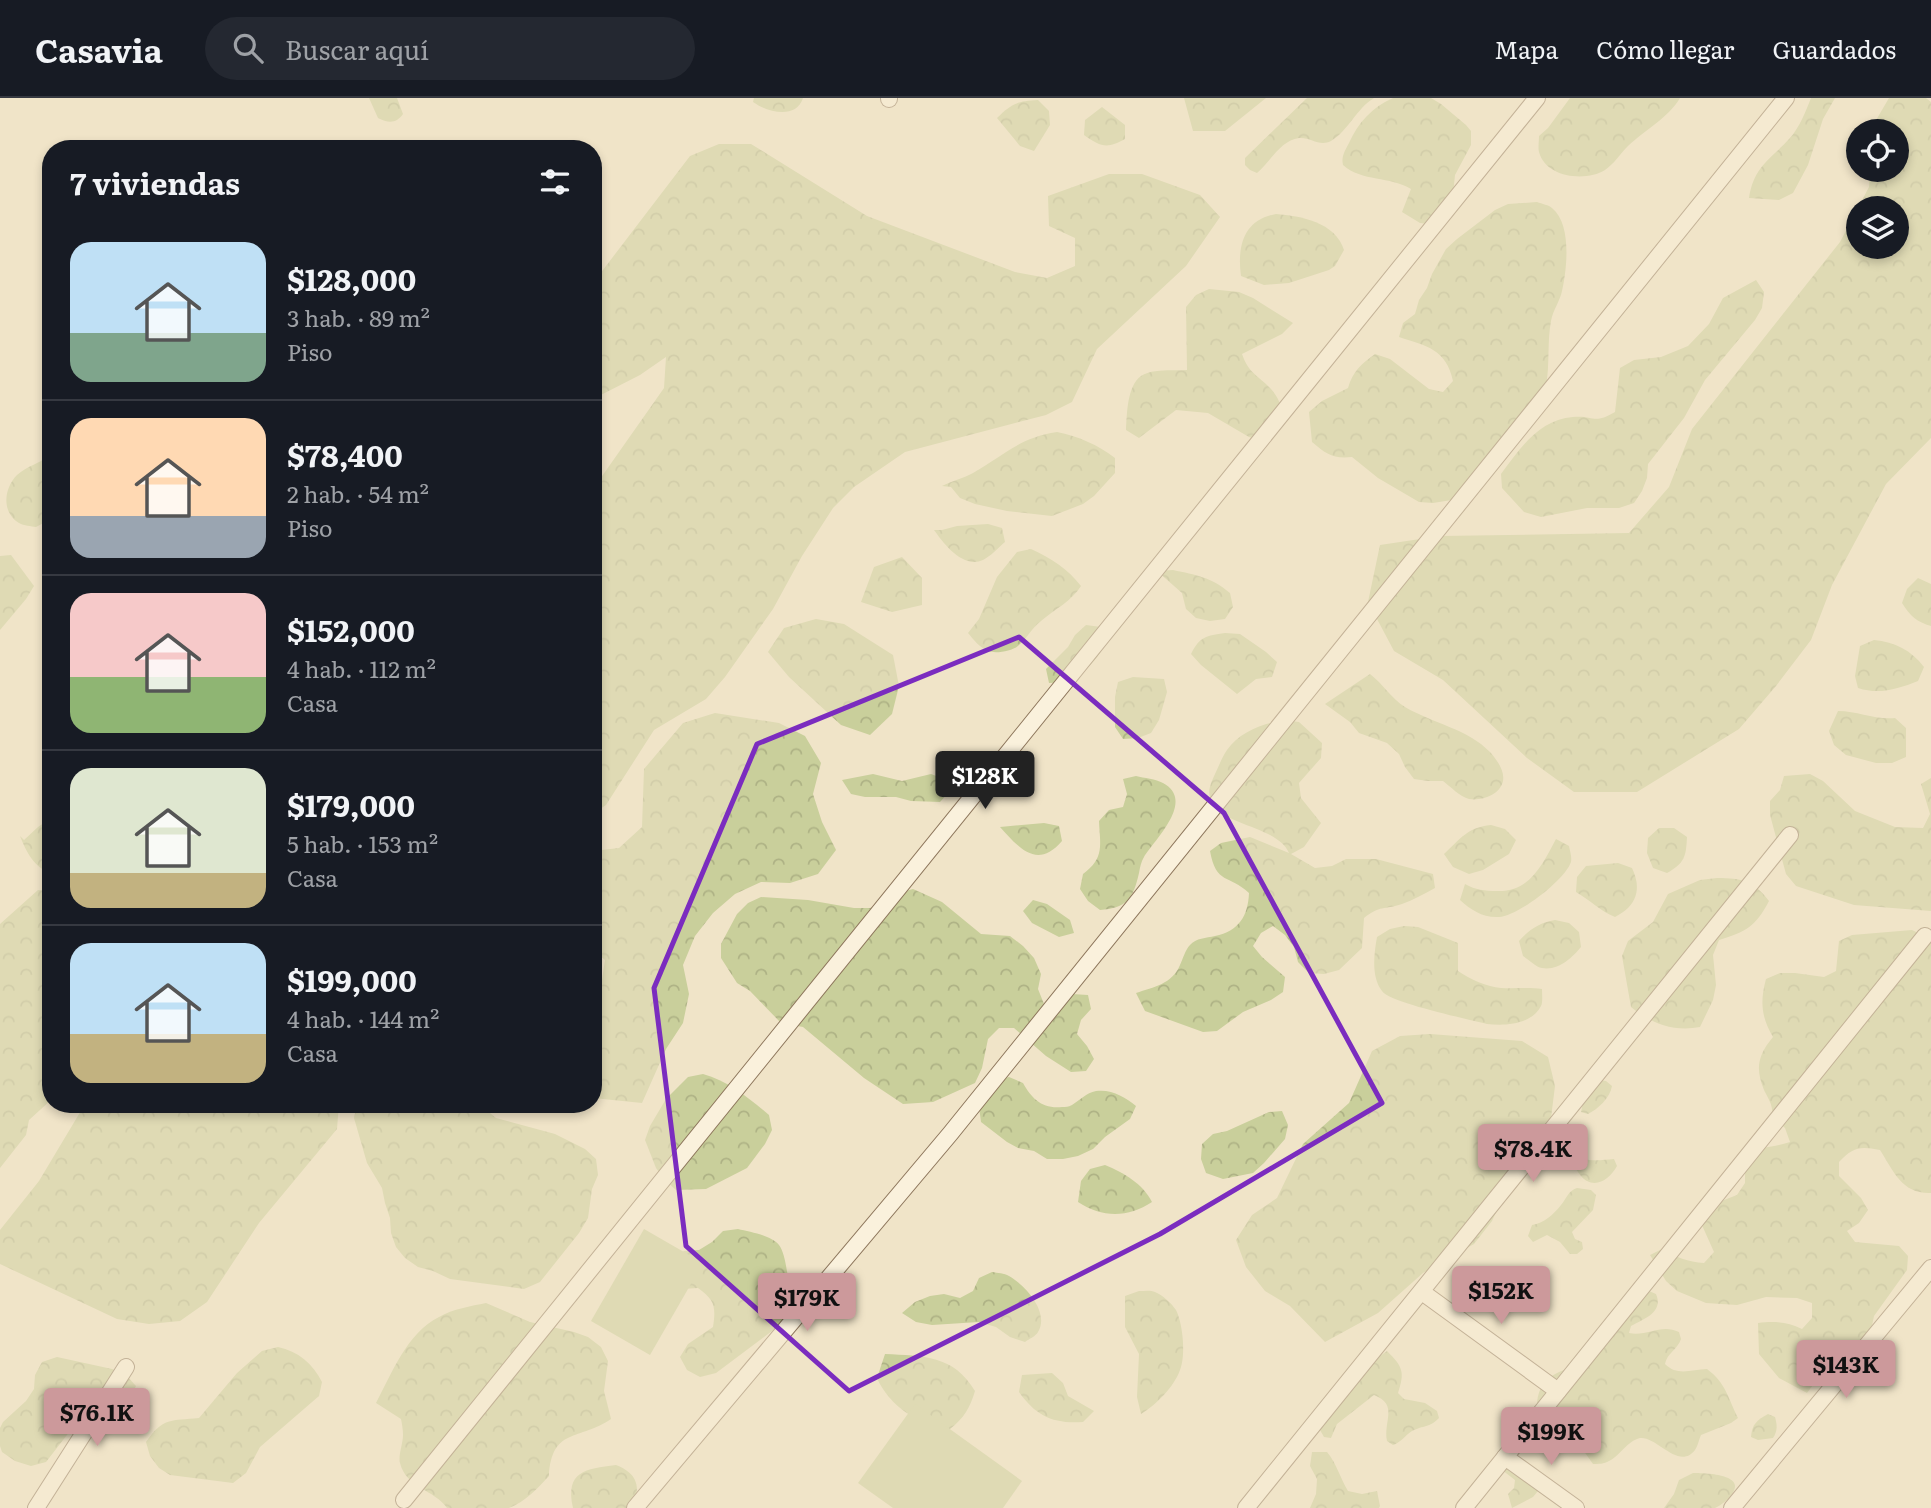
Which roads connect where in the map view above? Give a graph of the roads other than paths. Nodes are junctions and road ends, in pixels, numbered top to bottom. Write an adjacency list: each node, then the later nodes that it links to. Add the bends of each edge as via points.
1 (1537, 98): 10 (street)
2 (1786, 98): 12 (street, via 959,1123)
3 (1790, 835): 6 (street)
4 (1925, 936): 8 (street)
5 (1931, 1268): 16 (street)
6 (1422, 1292): 8 (street); 13 (street)
7 (127, 1367): 11 (street)
8 (1558, 1391): 9 (street)
9 (1505, 1457): 14 (street); 15 (street)
10 (404, 1500)
11 (37, 1508)
12 (635, 1508)
13 (1246, 1508)
14 (1464, 1508)
15 (1576, 1508)
16 (1732, 1508)

